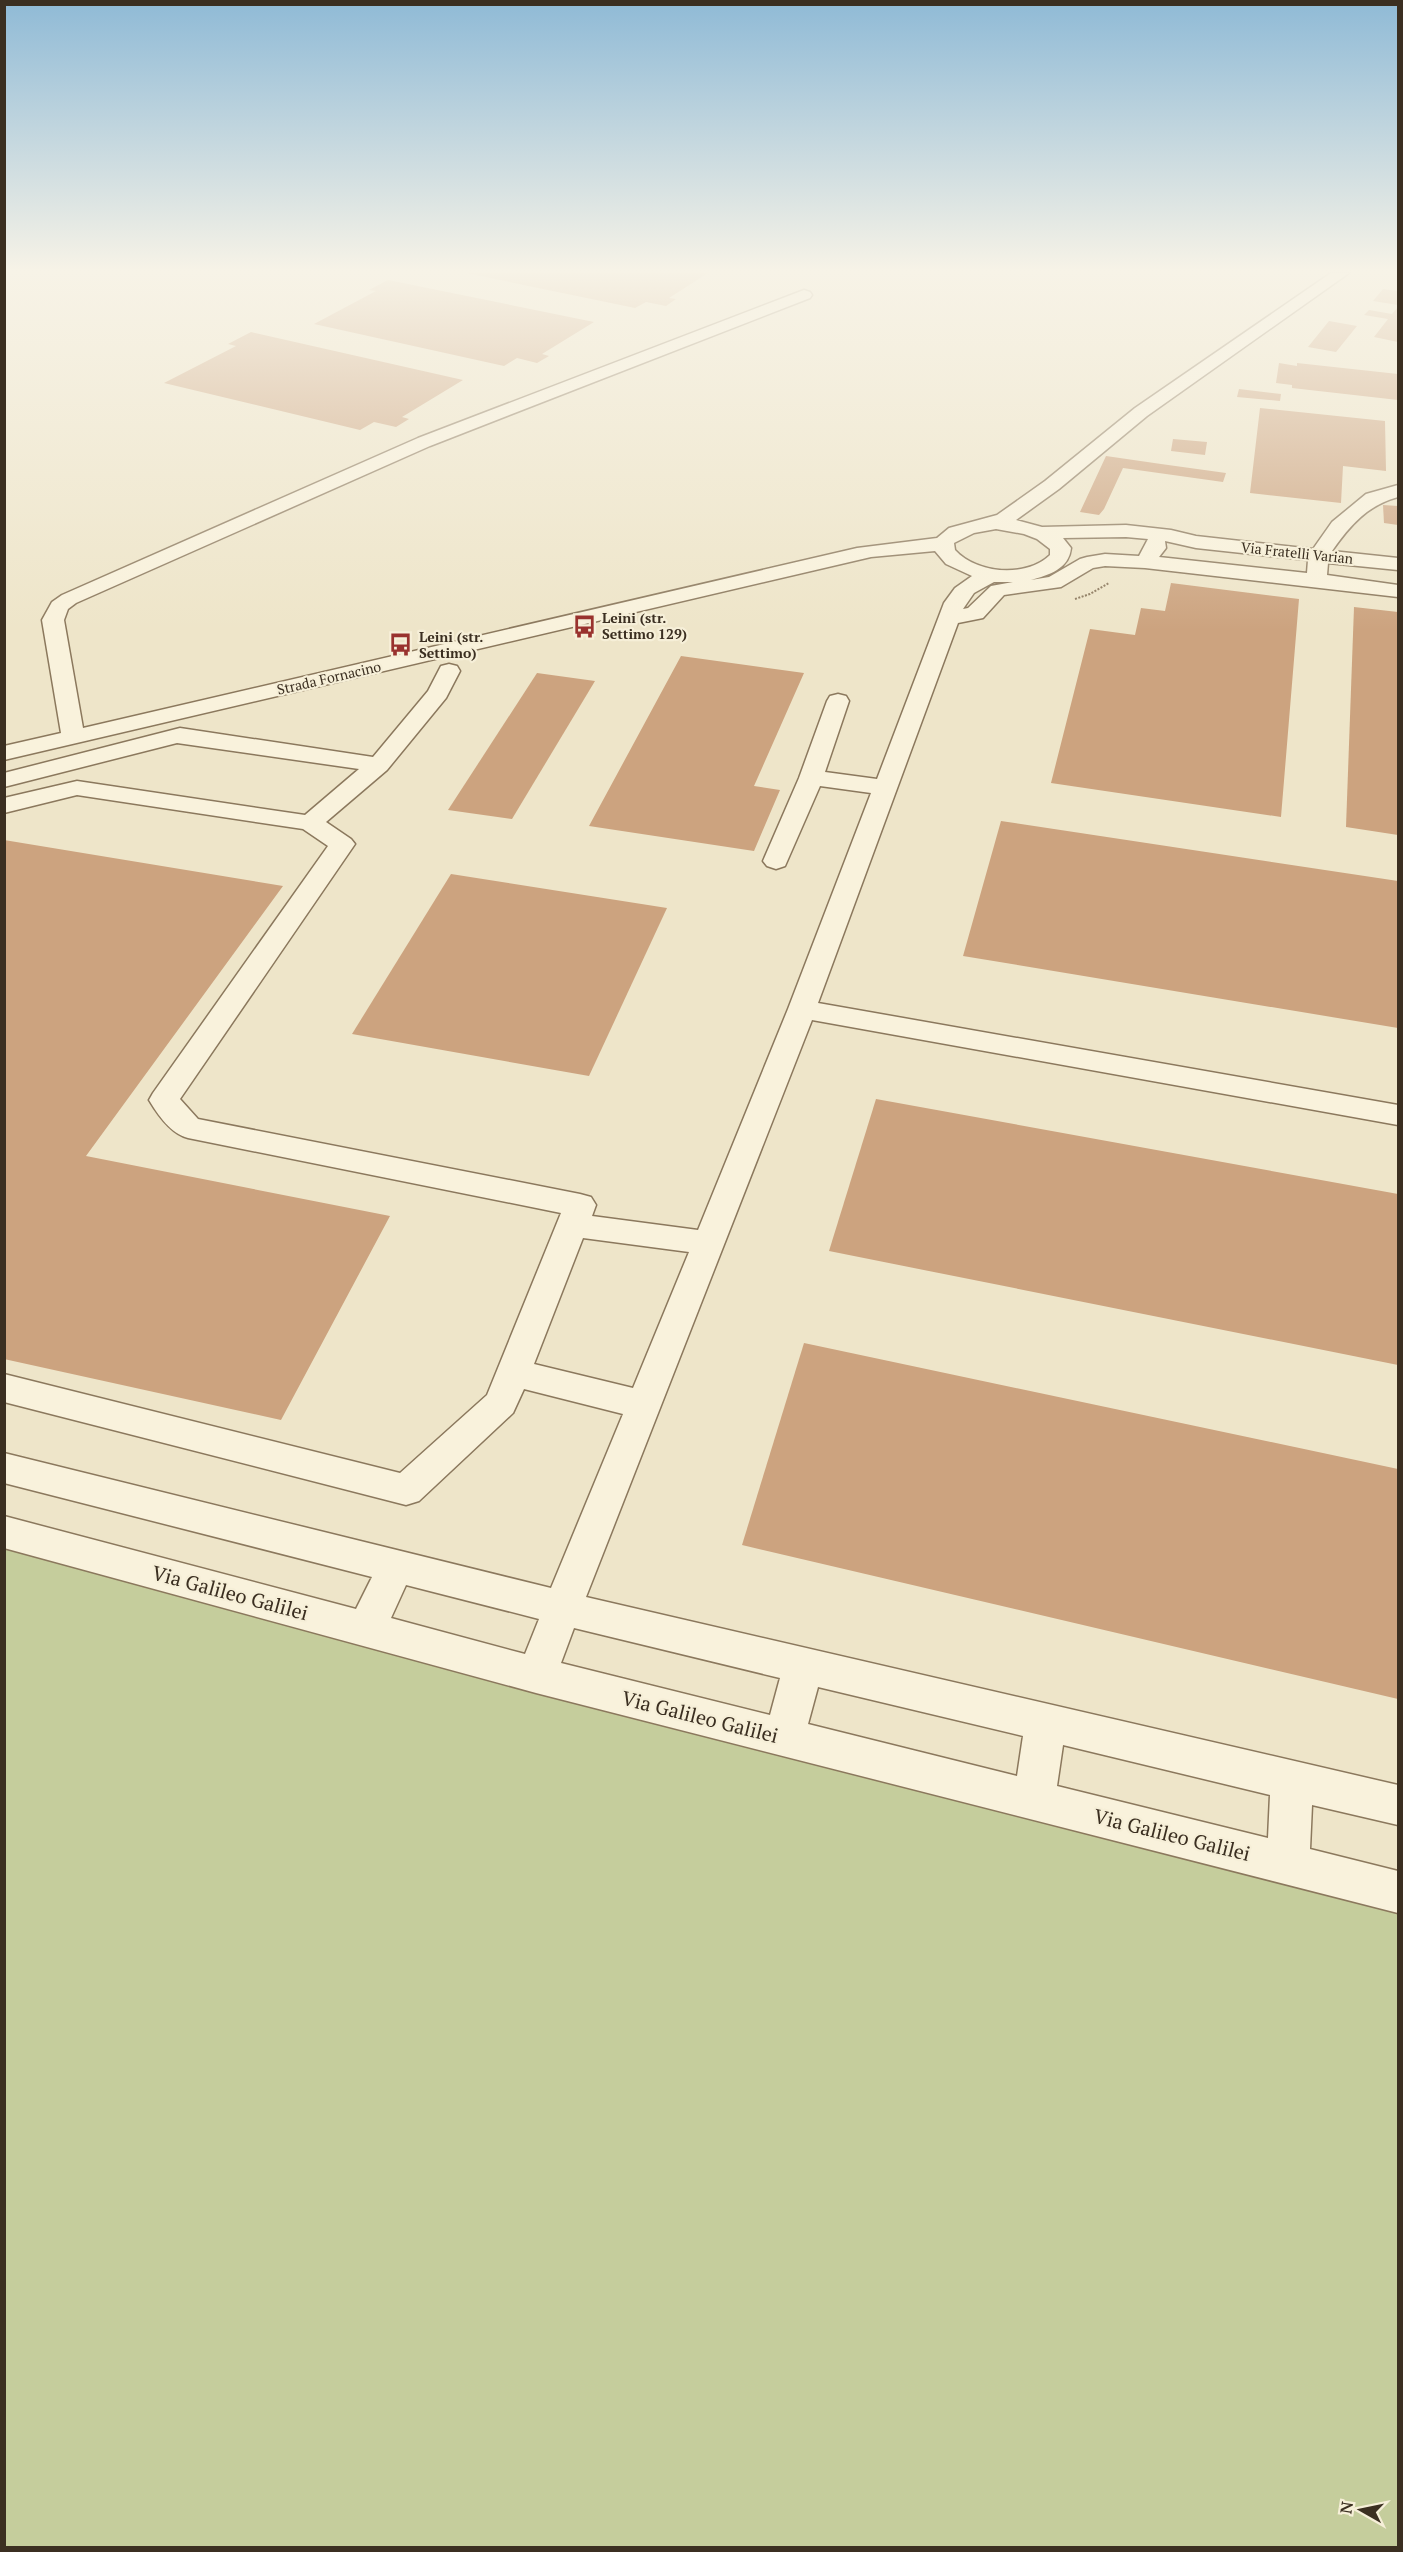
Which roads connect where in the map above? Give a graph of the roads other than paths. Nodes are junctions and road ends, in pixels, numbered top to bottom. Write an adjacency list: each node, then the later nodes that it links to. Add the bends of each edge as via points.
1 (553, 392): 23 (street, via 414,446 69,599 53,620)
2 (1170, 392): 3 (street)
3 (1053, 485): 5 (street, via 1036,492 1010,517); 6 (street, via 1031,514)
4 (1398, 492): 9 (street, via 1373,498 1332,534)
5 (996, 523): 6 (street, Via Fratelli Varian); 10 (street, via 955,531 948,537)
6 (1040, 532): 7 (street, Via Fratelli Varian, via 1098,530); 8 (street, via 1052,539)
7 (1157, 539): 8 (street, Via Fratelli Varian, via 1095,540); 9 (street, Via Fratelli Varian); 11 (street, via 1156,548)
8 (1060, 552): 13 (street, Via Fratelli Varian, via 1057,561 1047,568 1013,576)
9 (1319, 555): 12 (street, Via Fratelli Varian); 14 (street)
10 (952, 556): 13 (street, Strada Fornacino); 16 (street, Strada Fornacino, via 908,552 828,562); 17 (street, via 935,599)
11 (1144, 562): 14 (street); 17 (street, via 1087,563 1054,583 998,590 975,613)
12 (1398, 564)
13 (993, 574): 17 (street, via 963,589)
14 (1316, 580): 15 (street)
15 (1398, 591)
16 (614, 611): 18 (street, via 616,633); 23 (street, Strada Fornacino)
17 (947, 626): 27 (street)
18 (449, 671): 19 (street); 25 (street, via 438,693)
19 (336, 698)
20 (838, 701): 26 (street)
21 (234, 723): 22 (street)
22 (178, 736): 25 (street); 28 (street)
23 (73, 737): 24 (street, Strada Fornacino)
24 (4, 753)
25 (379, 765): 29 (street)
26 (811, 778): 27 (street); 30 (street)
27 (886, 787): 31 (street)
28 (6, 798): 29 (street, via 77,788)
29 (310, 823): 33 (street, via 342,844 164,1100 188,1128 580,1204)
30 (776, 861)
31 (802, 1009): 32 (street); 34 (street)
32 (1398, 1115)
33 (572, 1225): 34 (street); 35 (street)
34 (709, 1243): 37 (street)
35 (513, 1373): 36 (street, via 501,1403 406,1490); 37 (street)
36 (4, 1388)
37 (644, 1405): 41 (street)
38 (4, 1468): 40 (street)
39 (4, 1532): 42 (street, Via Galileo Galilei)
40 (396, 1566): 41 (street); 42 (street)
41 (564, 1608): 43 (street); 44 (street)
42 (366, 1629): 44 (street, Via Galileo Galilei)
43 (804, 1665): 45 (street); 46 (street)
44 (536, 1675): 46 (street, Via Galileo Galilei)
45 (1046, 1721): 47 (street); 48 (street)
46 (784, 1738): 48 (street, Via Galileo Galilei)
47 (1292, 1779): 49 (street); 50 (street)
48 (1034, 1800): 50 (street, Via Galileo Galilei)
49 (1398, 1805)
50 (1288, 1864): 51 (street, Via Galileo Galilei)
51 (1398, 1892)

